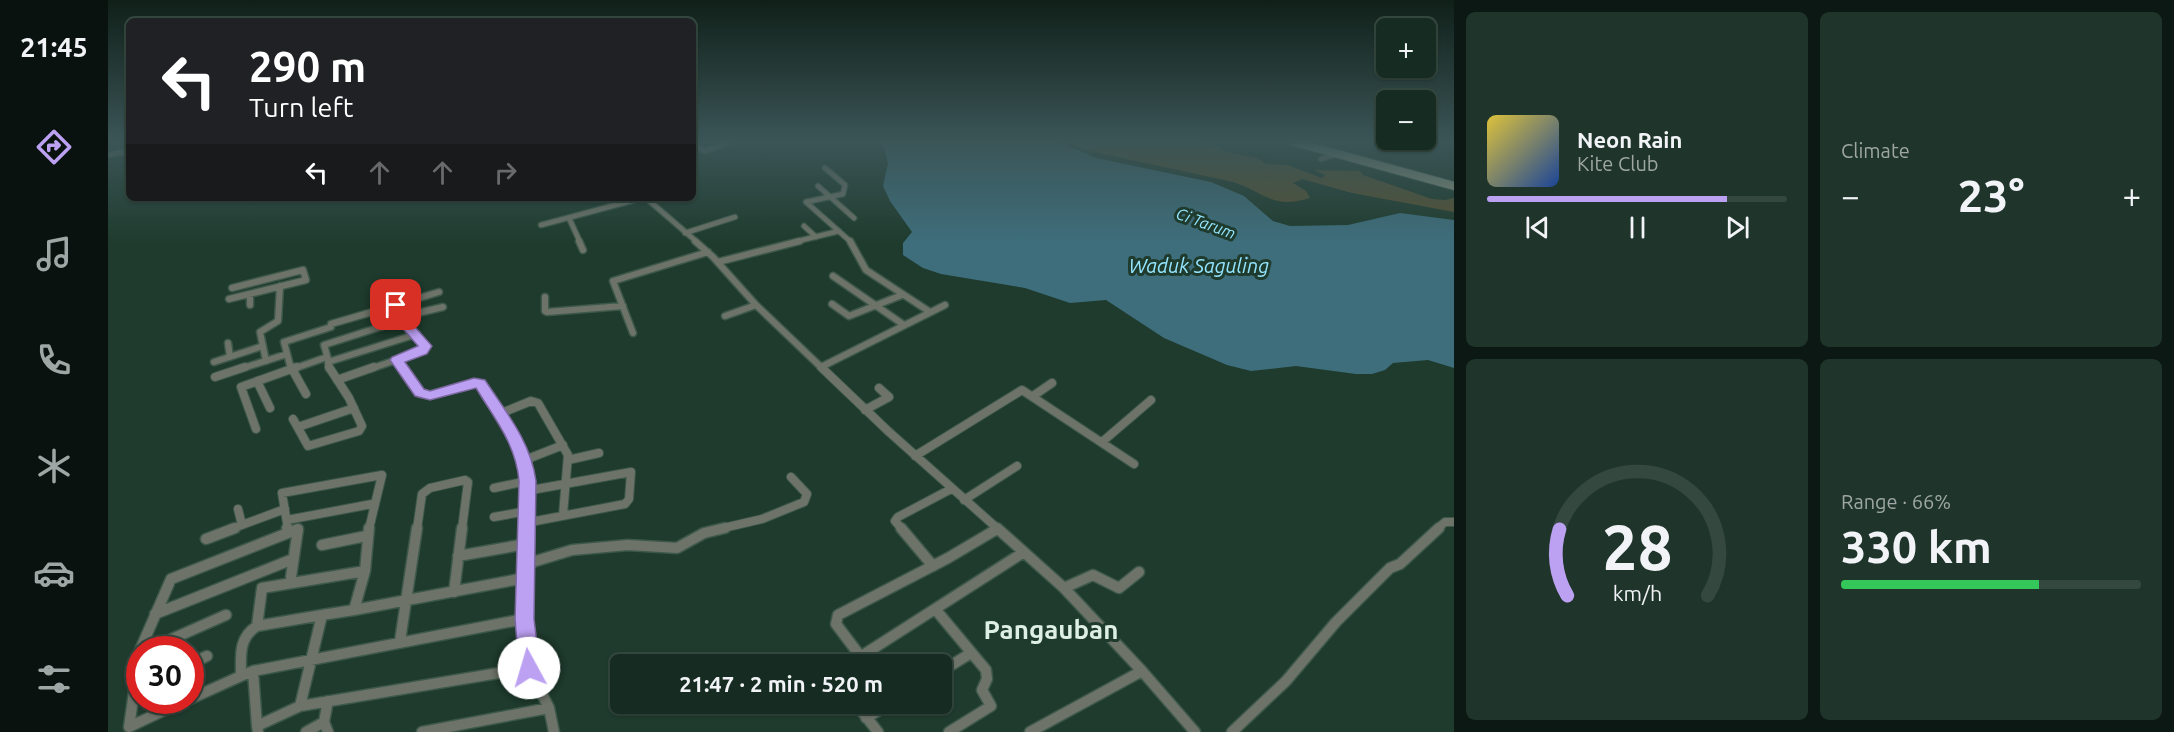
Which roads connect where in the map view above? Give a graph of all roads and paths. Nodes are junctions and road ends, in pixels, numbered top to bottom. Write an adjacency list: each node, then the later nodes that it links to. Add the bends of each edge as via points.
1 (835, 176): 5 (street, via 845,185 843,194)
2 (1418, 176): 4 (street)
3 (818, 186): 5 (street)
4 (1454, 186)
5 (830, 197): 10 (street); 13 (street, via 806,202)
6 (633, 201): 9 (street)
7 (648, 201): 14 (street)
8 (735, 217): 14 (street)
9 (569, 218): 11 (street); 16 (street)
10 (854, 218)
11 (542, 225)
12 (804, 226): 15 (street)
13 (838, 231): 15 (street); 24 (street, via 849,239 863,266)
14 (685, 233): 17 (street)
15 (816, 237): 18 (street)
16 (583, 250)
17 (708, 252): 18 (street); 33 (street, via 615,279 612,282)
18 (718, 262): 30 (street)
19 (833, 276): 31 (street)
20 (280, 286): 21 (street, via 306,280 303,270); 23 (street); 44 (street, via 278,321 260,332)
21 (232, 288)
22 (439, 292): 29 (street)
23 (250, 294): 26 (street); 28 (street)
24 (902, 295): 31 (street); 35 (street)
25 (545, 297): 33 (street, via 547,312)
26 (229, 299)
27 (832, 304): 31 (street, via 849,316)
28 (250, 305)
29 (396, 305): 37 (street); 39 (street, via 331,324)
30 (756, 305): 36 (street); 51 (street)
31 (876, 305): 38 (street)
32 (945, 305): 35 (street)
33 (623, 306): 40 (street)
34 (443, 307): 37 (street)
35 (930, 312): 38 (street)
36 (725, 316)
37 (401, 318): 41 (street); 43 (street)
38 (904, 325): 51 (street)
39 (317, 332): 43 (street); 45 (street, via 284,342)
40 (633, 333)
41 (417, 334): 47 (street); 48 (street, via 424,350)
42 (228, 343): 46 (street)
43 (324, 345): 47 (street)
44 (263, 346): 46 (street); 49 (street)
45 (287, 354): 49 (street); 52 (street)
46 (230, 357): 50 (street)
47 (328, 359): 52 (street); 54 (street, via 329,369)
48 (396, 360): 54 (street); 64 (street, via 421,394 478,383)
49 (266, 361): 53 (street)
50 (214, 362)
51 (821, 367): 63 (street)
52 (291, 369): 55 (street); 58 (street)
53 (215, 377)
54 (337, 380): 62 (street)
55 (257, 381): 61 (street); 67 (street, via 241,387)
56 (1052, 383): 59 (street)
57 (879, 388): 63 (street, via 889,398)
58 (306, 394)
59 (1033, 396): 68 (street); 71 (street, via 1019,391)
60 (1151, 400): 68 (street)
61 (270, 408)
62 (354, 408): 66 (street); 66 (street, via 362,426 357,432 309,447)
63 (865, 410): 71 (street)
64 (499, 414): 69 (street, via 536,402); 72 (street)
65 (293, 419): 66 (street)
66 (298, 428)
67 (256, 429)
68 (1102, 442): 74 (street)
69 (563, 445): 72 (street); 73 (street)
70 (599, 453): 73 (street)
71 (915, 456): 80 (street)
72 (525, 460): 77 (street)
73 (568, 460): 78 (street)
74 (1134, 464)
75 (1017, 466): 82 (street)
76 (791, 477): 102 (street, via 807,494 804,502 762,519 704,533 676,548 628,545 572,550)
77 (527, 481): 79 (street); 81 (street)
78 (566, 484): 81 (street); 87 (street); 87 (street, via 631,472 629,499 625,504)
79 (494, 488)
80 (951, 489): 82 (street); 103 (street, via 895,521)
81 (526, 491): 86 (street)
82 (964, 500): 93 (street)
83 (372, 504): 85 (street, via 382,475 282,493); 89 (street); 95 (street)
84 (238, 509): 92 (street)
85 (285, 509): 89 (street); 92 (street)
86 (526, 511): 88 (street); 91 (street)
87 (563, 515): 91 (street)
88 (494, 517)
89 (286, 520): 94 (street)
90 (1454, 522): 150 (street, via 1445,522 1400,564 1390,568 1336,622 1286,681)
91 (525, 523): 97 (street)
92 (242, 525): 96 (street)
93 (997, 529): 99 (street); 103 (street)
94 (288, 532): 101 (street, via 298,529); 113 (street, via 171,579)
95 (366, 537): 98 (street); 104 (street)
96 (206, 539)
97 (526, 544): 100 (street); 102 (street)
98 (322, 545)
99 (1024, 552): 108 (street); 112 (street)
100 (458, 556): 109 (street); 110 (street, via 468,482 465,480 430,488 422,494)
101 (293, 560): 106 (street); 113 (street)
102 (526, 564): 107 (street)
103 (933, 566): 122 (street, via 838,615 836,624)
104 (365, 571): 111 (street); 117 (street, via 262,588)
105 (1139, 572): 108 (street, via 1119,588 1093,575)
106 (291, 577)
107 (525, 578): 109 (street); 116 (street)
108 (1064, 588): 130 (street)
109 (454, 592): 110 (street)
110 (407, 600): 111 (street); 120 (street)
111 (354, 610): 115 (street)
112 (936, 610): 121 (street); 123 (street)
113 (155, 614): 118 (street)
114 (226, 615): 119 (street)
115 (322, 615): 117 (street); 126 (street)
116 (525, 619): 120 (street); 128 (street)
117 (257, 626): 131 (street, via 243,636)
118 (147, 636)
119 (176, 636)
120 (400, 641): 126 (street)
121 (971, 653): 127 (street); 147 (street, via 986,670 982,690 991,704)
122 (859, 654)
123 (866, 654)
124 (207, 656): 125 (street)
125 (204, 657)
126 (312, 658): 129 (street); 134 (street)
127 (952, 665)
128 (529, 668): 133 (street); 135 (street)
129 (253, 671): 131 (street); 142 (street)
130 (1142, 671): 148 (street); 149 (street)
131 (241, 676): 132 (street)
132 (204, 693)
133 (328, 701): 134 (street); 141 (street)
134 (300, 706): 142 (street)
135 (549, 708): 145 (street); 146 (street)
136 (131, 714): 137 (street, via 129,727)
137 (156, 714)
138 (863, 714): 140 (street)
139 (873, 714): 140 (street)
140 (866, 718): 143 (street)
141 (326, 727): 144 (street)
142 (257, 729)
143 (874, 730)
144 (306, 732)
145 (422, 732)
146 (554, 732)
147 (950, 732)
148 (1030, 732)
149 (1195, 732)
150 (1232, 732)

